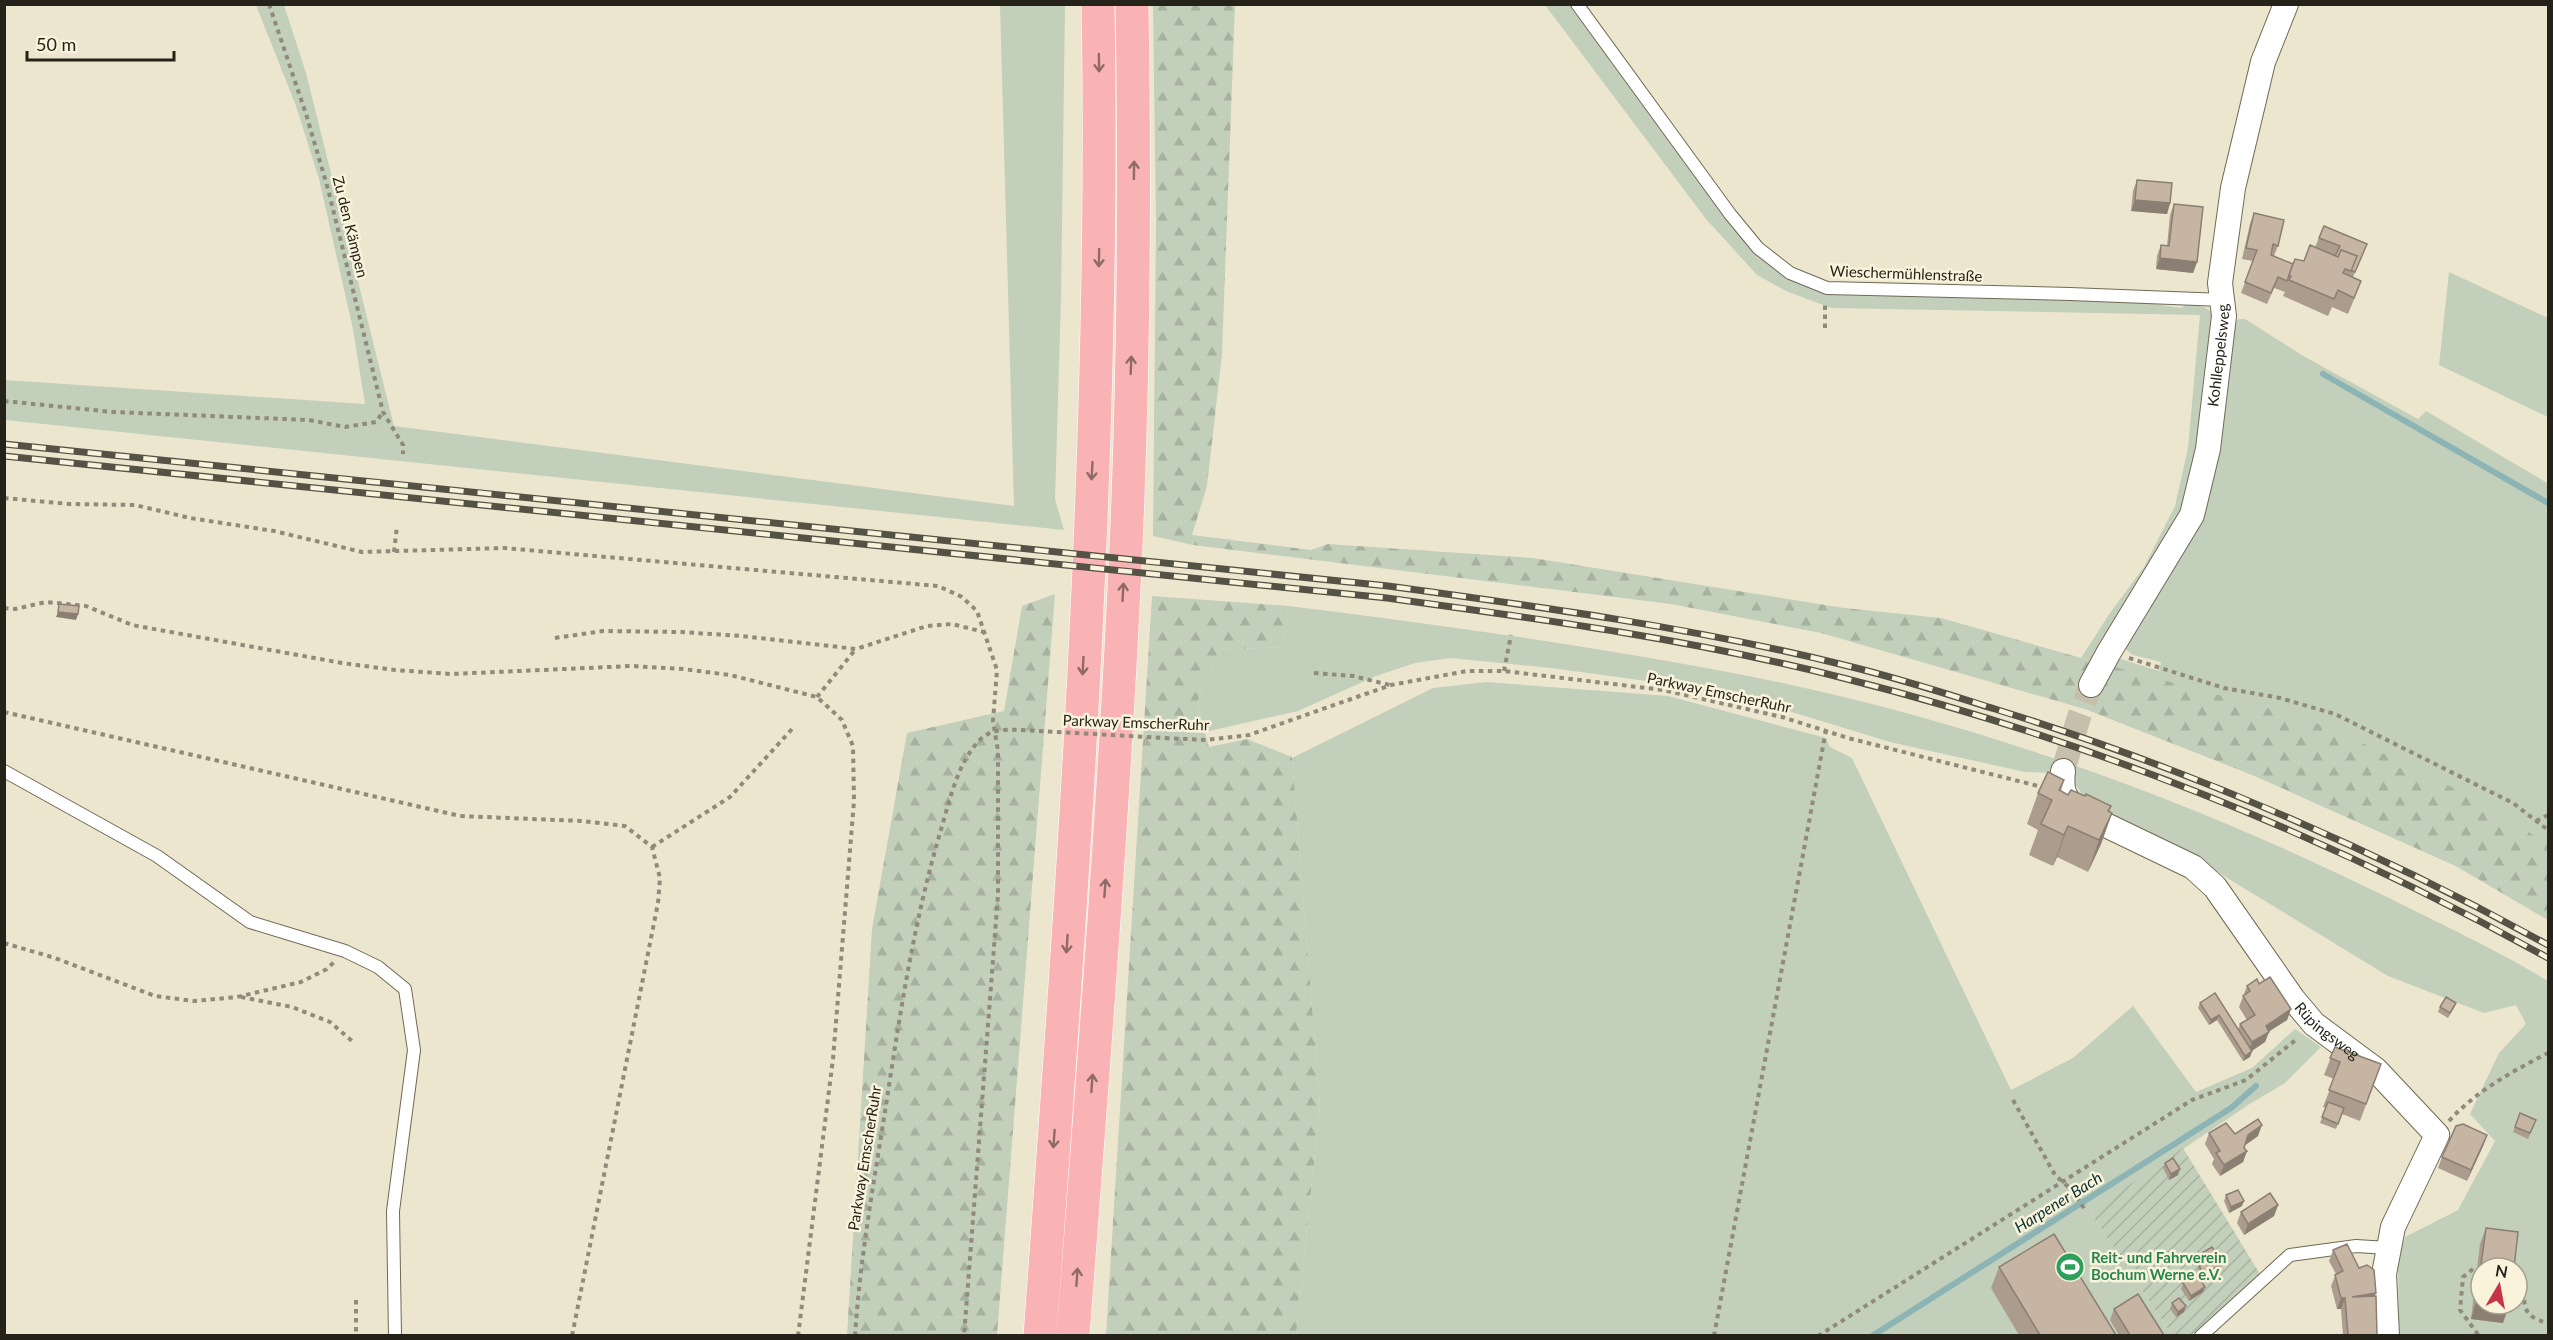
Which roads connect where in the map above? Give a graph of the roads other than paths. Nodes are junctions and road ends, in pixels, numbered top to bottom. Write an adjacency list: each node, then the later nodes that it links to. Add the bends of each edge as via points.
1 (1098, 4): 11 (highway, one-way to 11, via 1098,357 1079,748)
2 (1132, 4): 12 (highway, one-way to 2, via 1115,756 1126,546 1132,358)
3 (1577, 4): 5 (lane, Wieschermühlenstraße, via 1730,214 1758,248 1790,273 1827,288)
4 (2286, 4): 5 (street, Kohlleppelsweg, via 2263,62 2233,188 2220,283)
5 (2223, 300): 6 (street, Kohlleppelsweg, via 2208,449 2192,515)
6 (2091, 685)
7 (4, 771): 10 (lane, via 157,856 250,921 345,951 378,967 405,989 414,1050 393,1211)
8 (2063, 782): 9 (street, Rüpingsweg, via 2071,805 2193,867 2215,887 2314,1024 2376,1070 2437,1135 2393,1227)
9 (2388, 1248): 13 (lane, via 2356,1246 2290,1255); 14 (street, via 2384,1274)
10 (395, 1335)
11 (1040, 1335)
12 (1073, 1335)
13 (2201, 1335)
14 (2387, 1335)

